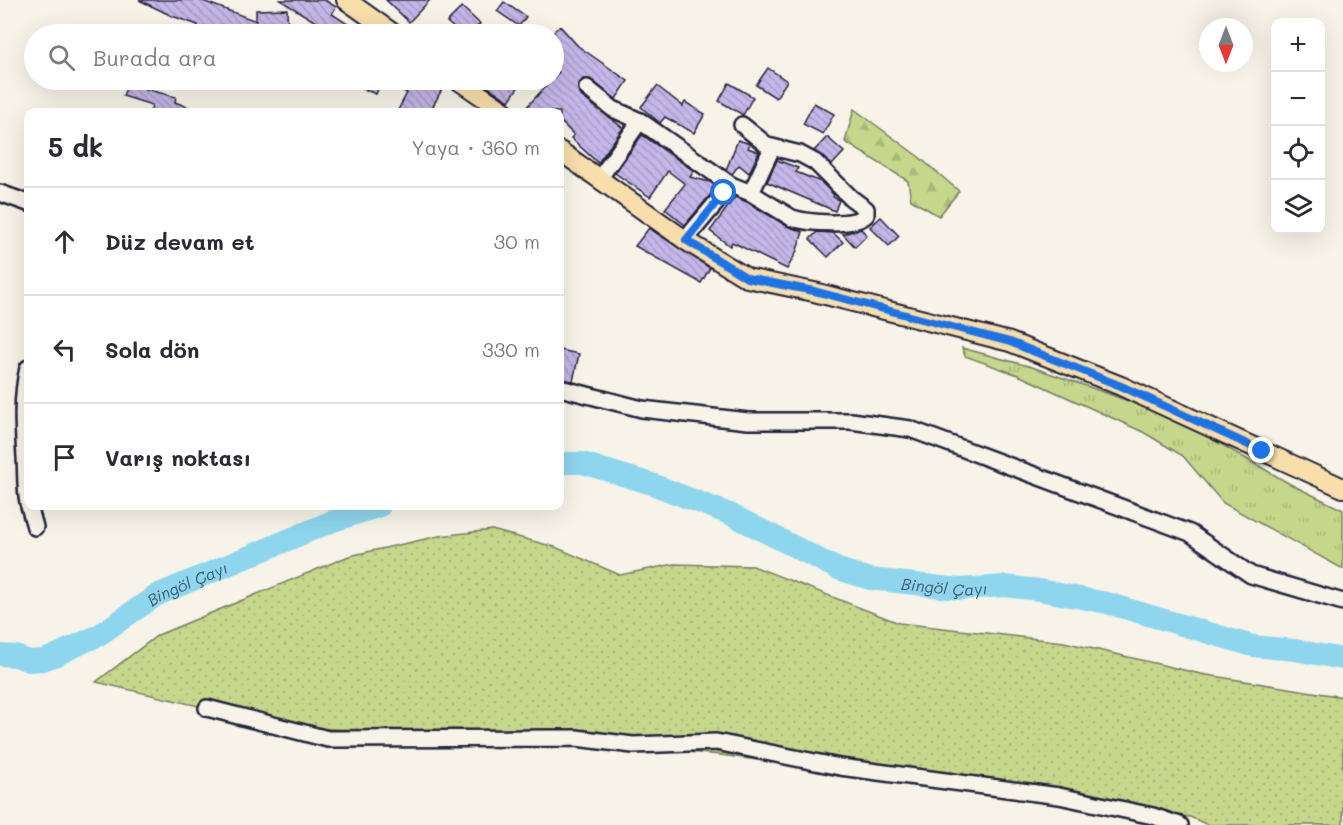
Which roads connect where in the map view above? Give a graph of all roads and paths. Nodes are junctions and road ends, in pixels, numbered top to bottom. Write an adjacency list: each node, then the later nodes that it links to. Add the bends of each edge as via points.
1 (346, 0): 2 (main road)
2 (380, 24)
3 (587, 88): 6 (street, via 614,109)
4 (473, 90): 5 (main road)
5 (499, 108)
6 (640, 121): 10 (street); 11 (street)
7 (742, 125): 8 (street)
8 (772, 148): 13 (street); 13 (street, via 815,162 866,209 866,215 849,221 799,221)
9 (564, 154): 10 (main road)
10 (599, 179): 15 (main road)
11 (731, 185): 13 (street); 15 (street)
12 (0, 193): 14 (street)
13 (751, 193)
14 (24, 202)
15 (686, 240): 19 (main road, via 747,278 814,291 1010,342 1121,386)
16 (564, 389): 22 (street, via 642,409 748,421 851,421 910,429 1190,533 1251,575)
17 (24, 392): 18 (street)
18 (24, 449)
19 (1343, 488)
20 (31, 510): 21 (street)
21 (35, 527)
22 (1343, 602)
23 (207, 708): 24 (street, via 328,740 576,738 633,746 716,742 840,767 1059,796)
24 (1180, 825)

